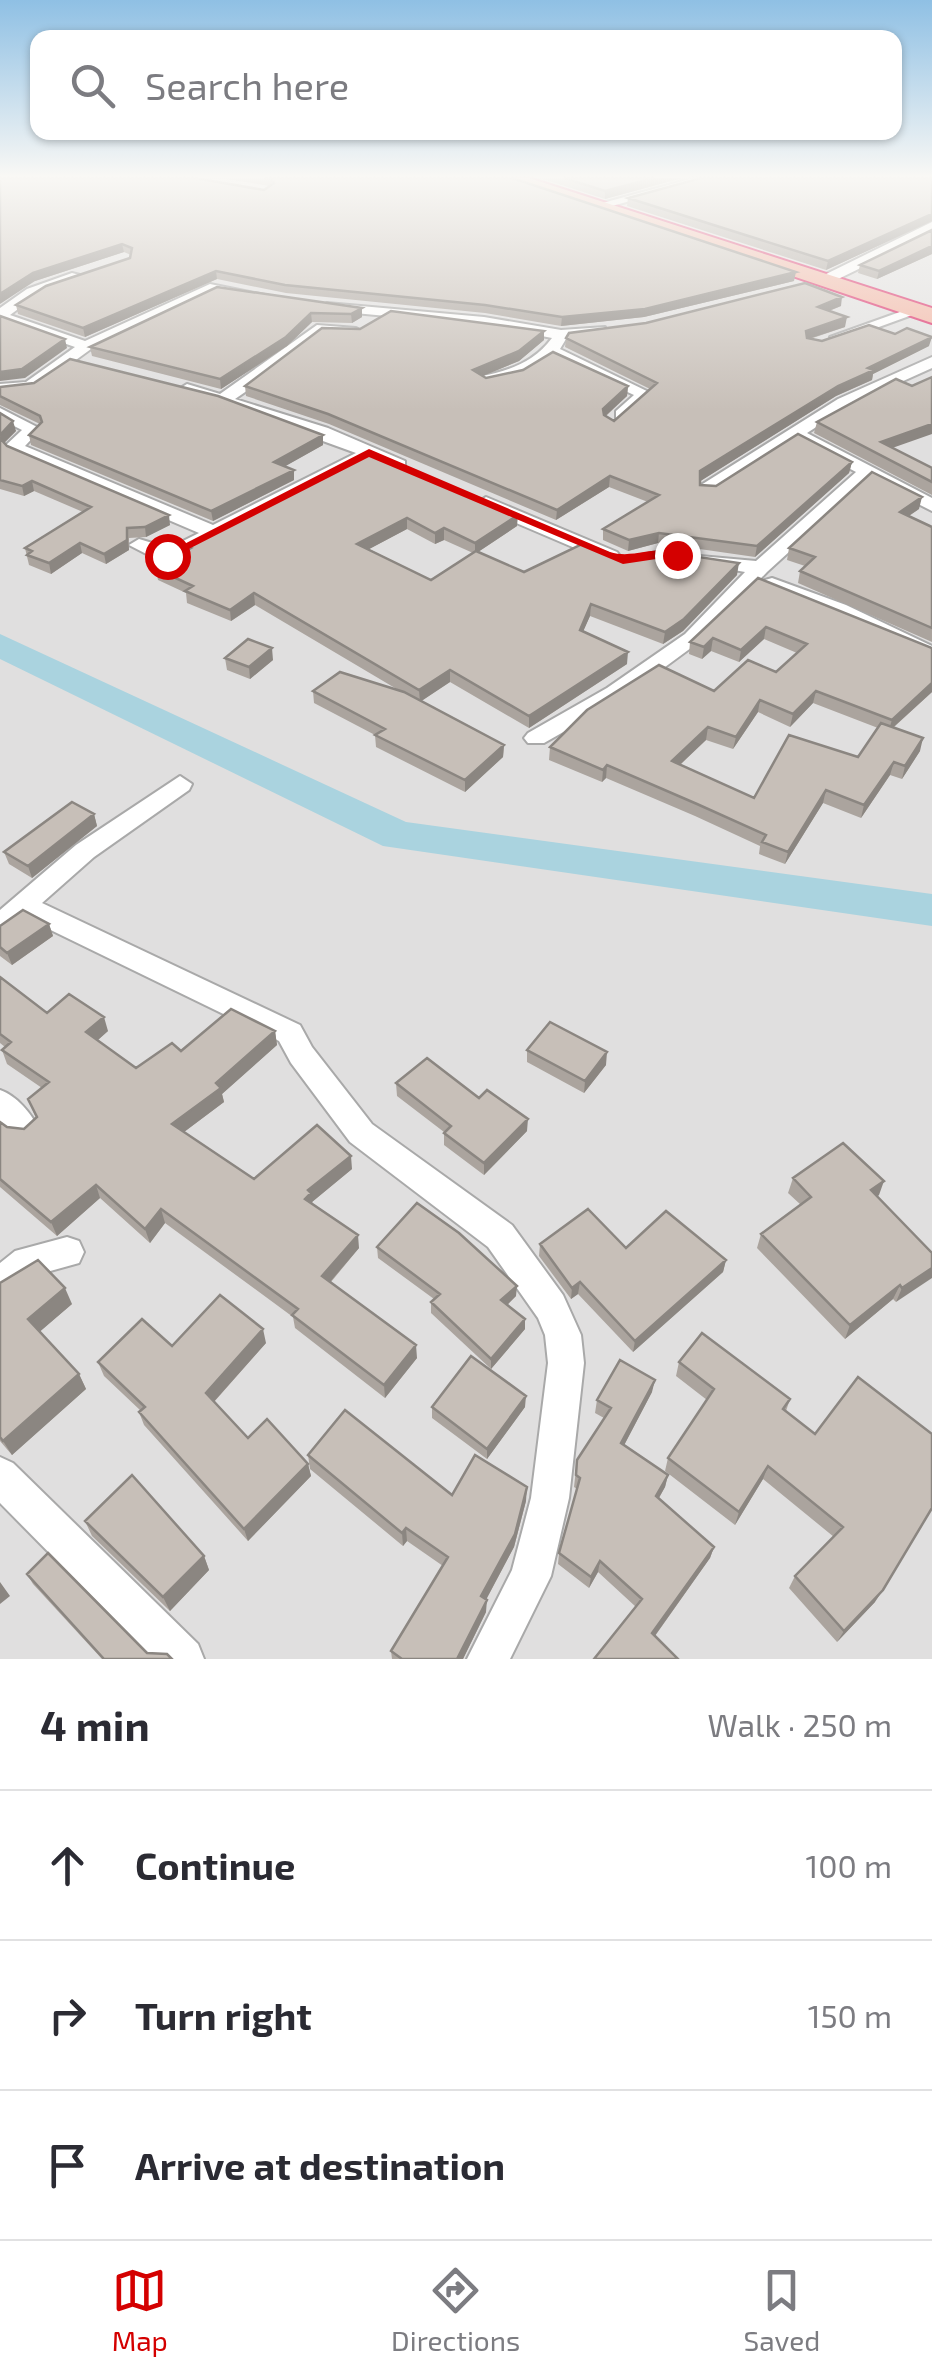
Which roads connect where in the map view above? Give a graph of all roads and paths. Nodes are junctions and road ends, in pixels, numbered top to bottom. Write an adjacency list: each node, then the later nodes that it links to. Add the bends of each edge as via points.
1 (757, 255): 6 (highway)
2 (761, 255): 6 (highway)
3 (878, 255): 6 (street)
4 (887, 255): 6 (street)
5 (91, 271): 12 (street, via 32,292)
6 (832, 279): 7 (street); 11 (highway)
7 (786, 290)
8 (285, 302): 17 (street, via 210,288)
9 (316, 306): 10 (street)
10 (385, 313): 14 (street); 22 (street, via 356,332 318,329)
11 (927, 313): 15 (street)
12 (0, 315): 17 (street)
13 (612, 329): 14 (street)
14 (562, 335): 16 (street)
15 (814, 344)
16 (552, 352): 19 (street, via 509,376); 24 (street, via 644,394)
17 (79, 356): 21 (street, via 30,386)
18 (932, 362): 25 (street, via 844,402)
19 (486, 378)
20 (172, 386): 22 (street)
21 (0, 390)
22 (224, 398): 26 (street)
23 (0, 414): 32 (street, via 33,429 18,440 18,449)
24 (613, 422)
25 (797, 434): 27 (street); 29 (street)
26 (369, 453): 28 (street); 32 (street)
27 (868, 470): 31 (street); 36 (street)
28 (424, 476)
29 (707, 489)
30 (460, 492): 35 (street)
31 (932, 505)
32 (213, 532): 33 (street, via 167,556)
33 (139, 545)
34 (693, 558): 36 (street)
35 (628, 562)
36 (756, 572): 37 (street); 38 (street, via 692,638)
37 (932, 654)
38 (536, 738)
39 (180, 784): 40 (street, via 85,851)
40 (11, 915): 47 (street, via 290,1032 361,1133 500,1236 551,1307 566,1363 550,1498 530,1576)
41 (0, 1104): 42 (street)
42 (23, 1130)
43 (67, 1252): 44 (street, via 28,1262)
44 (0, 1283)
45 (0, 1476): 46 (street)
46 (183, 1659)
47 (488, 1659)

